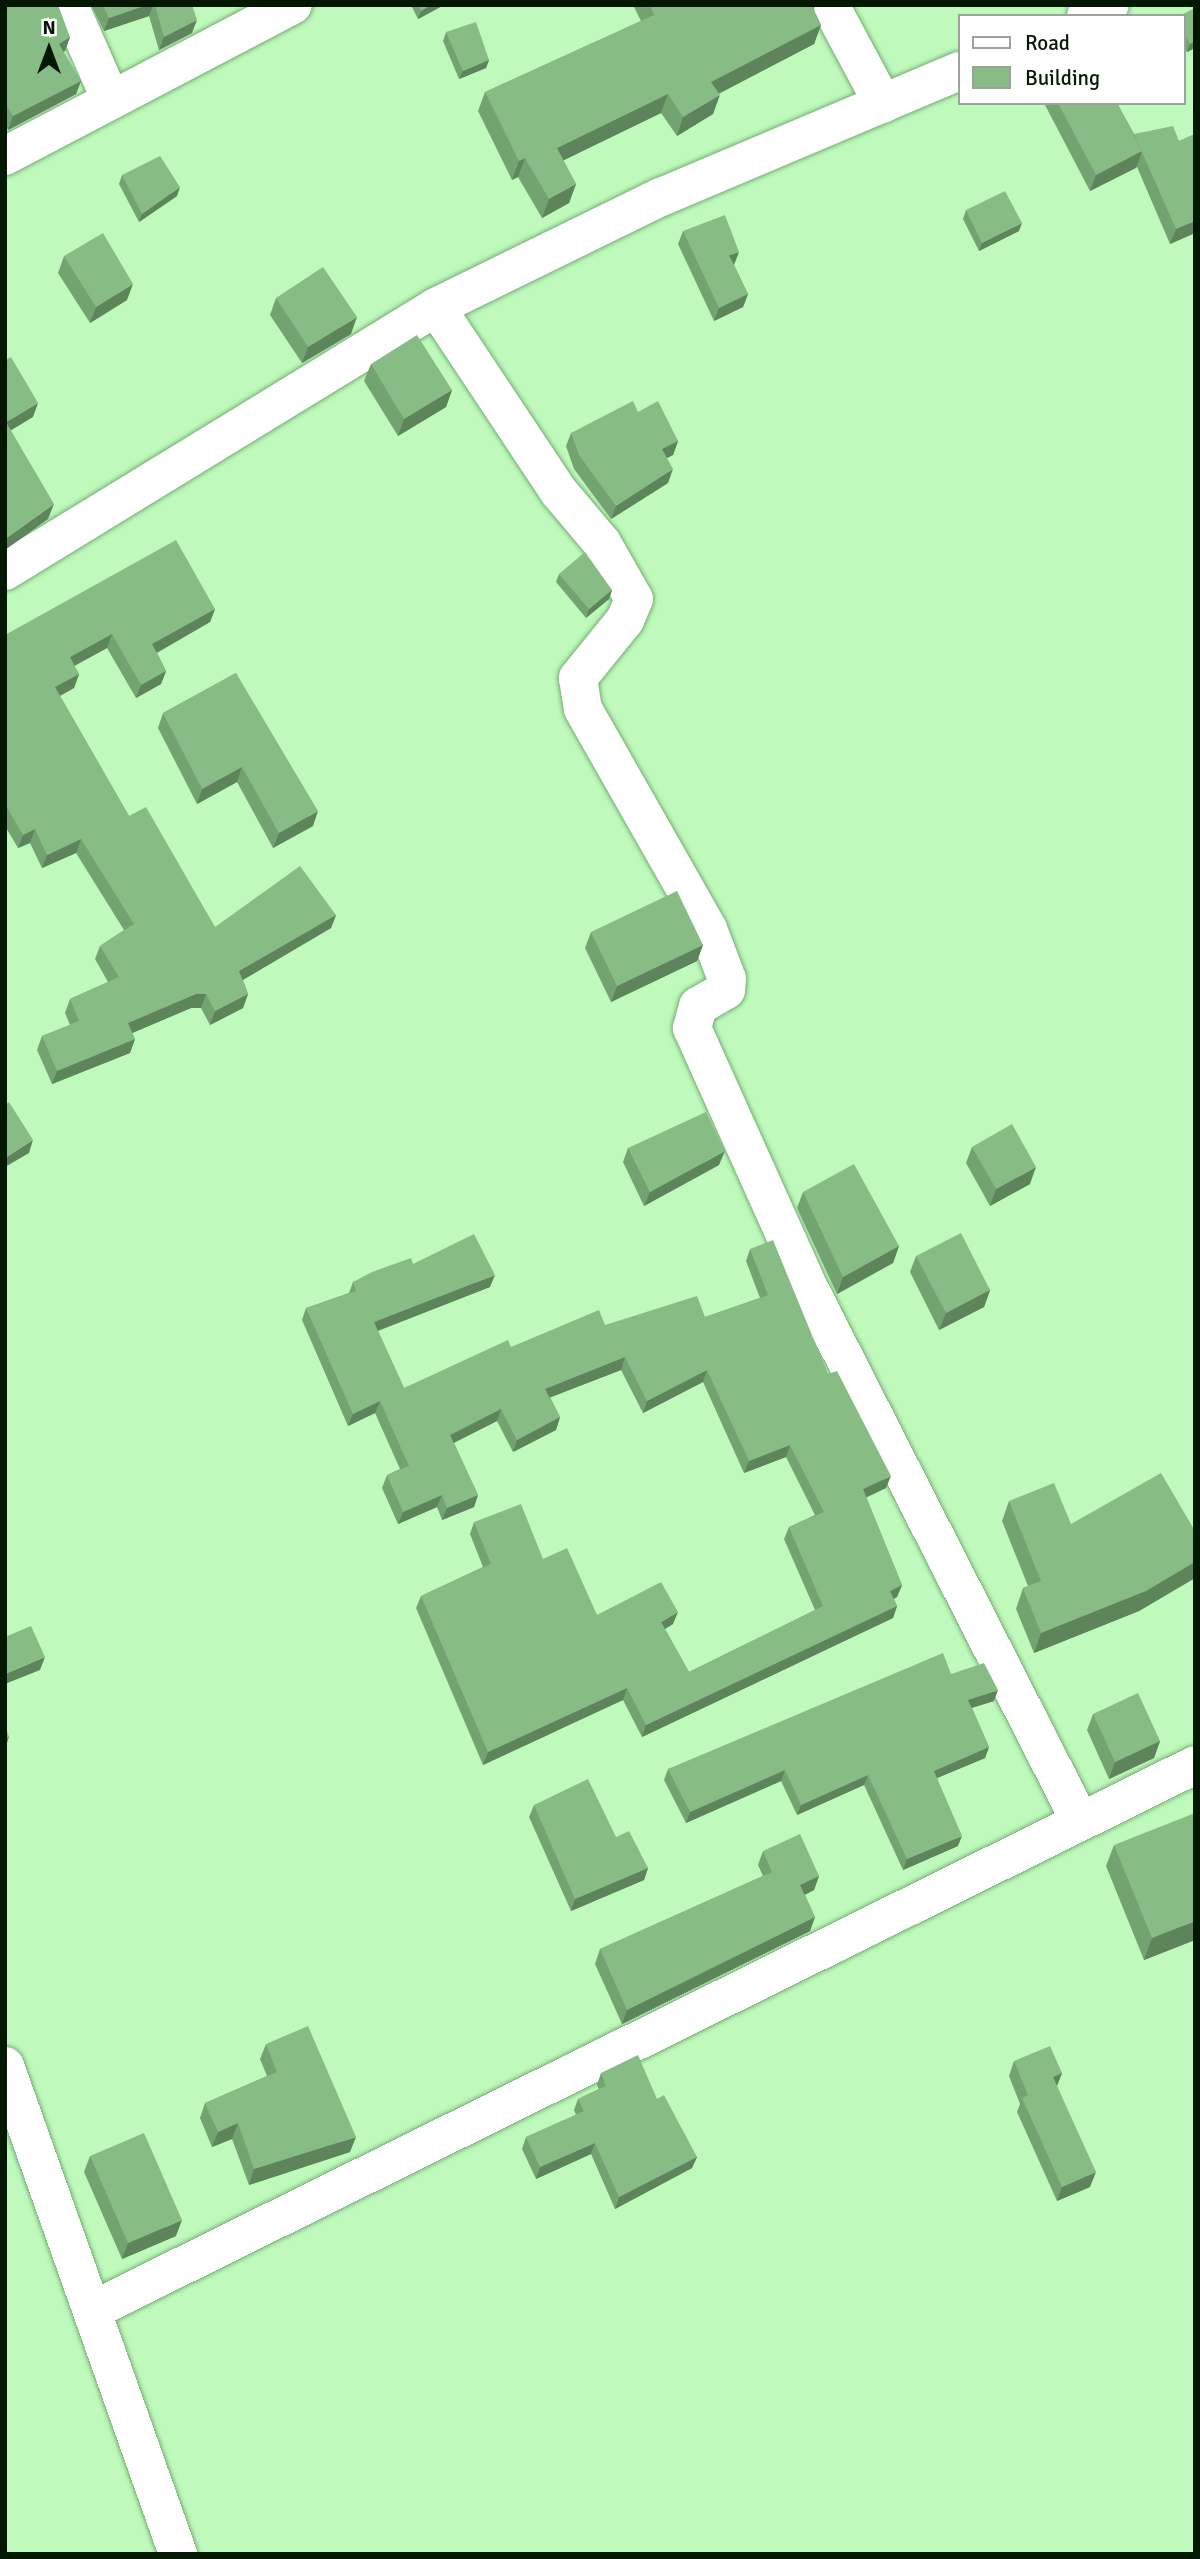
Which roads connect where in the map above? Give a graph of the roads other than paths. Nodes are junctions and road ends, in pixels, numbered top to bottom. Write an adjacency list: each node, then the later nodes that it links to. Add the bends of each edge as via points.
1 (69, 5): 7 (street)
2 (293, 5): 7 (street)
3 (830, 5): 8 (street)
4 (1110, 5): 5 (street)
5 (1090, 14)
6 (958, 72): 8 (street)
7 (110, 98): 9 (street)
8 (884, 104): 10 (street, via 661,197)
9 (5, 156)
10 (436, 307): 11 (street); 13 (street, via 559,492 602,543 634,598 625,620 578,678 583,709 708,929 727,979 726,990 698,1006 692,1028 810,1290)
11 (5, 571)
12 (1195, 1765): 13 (street)
13 (1080, 1821): 15 (street)
14 (5, 2066): 15 (street)
15 (93, 2310): 16 (street)
16 (178, 2554)

